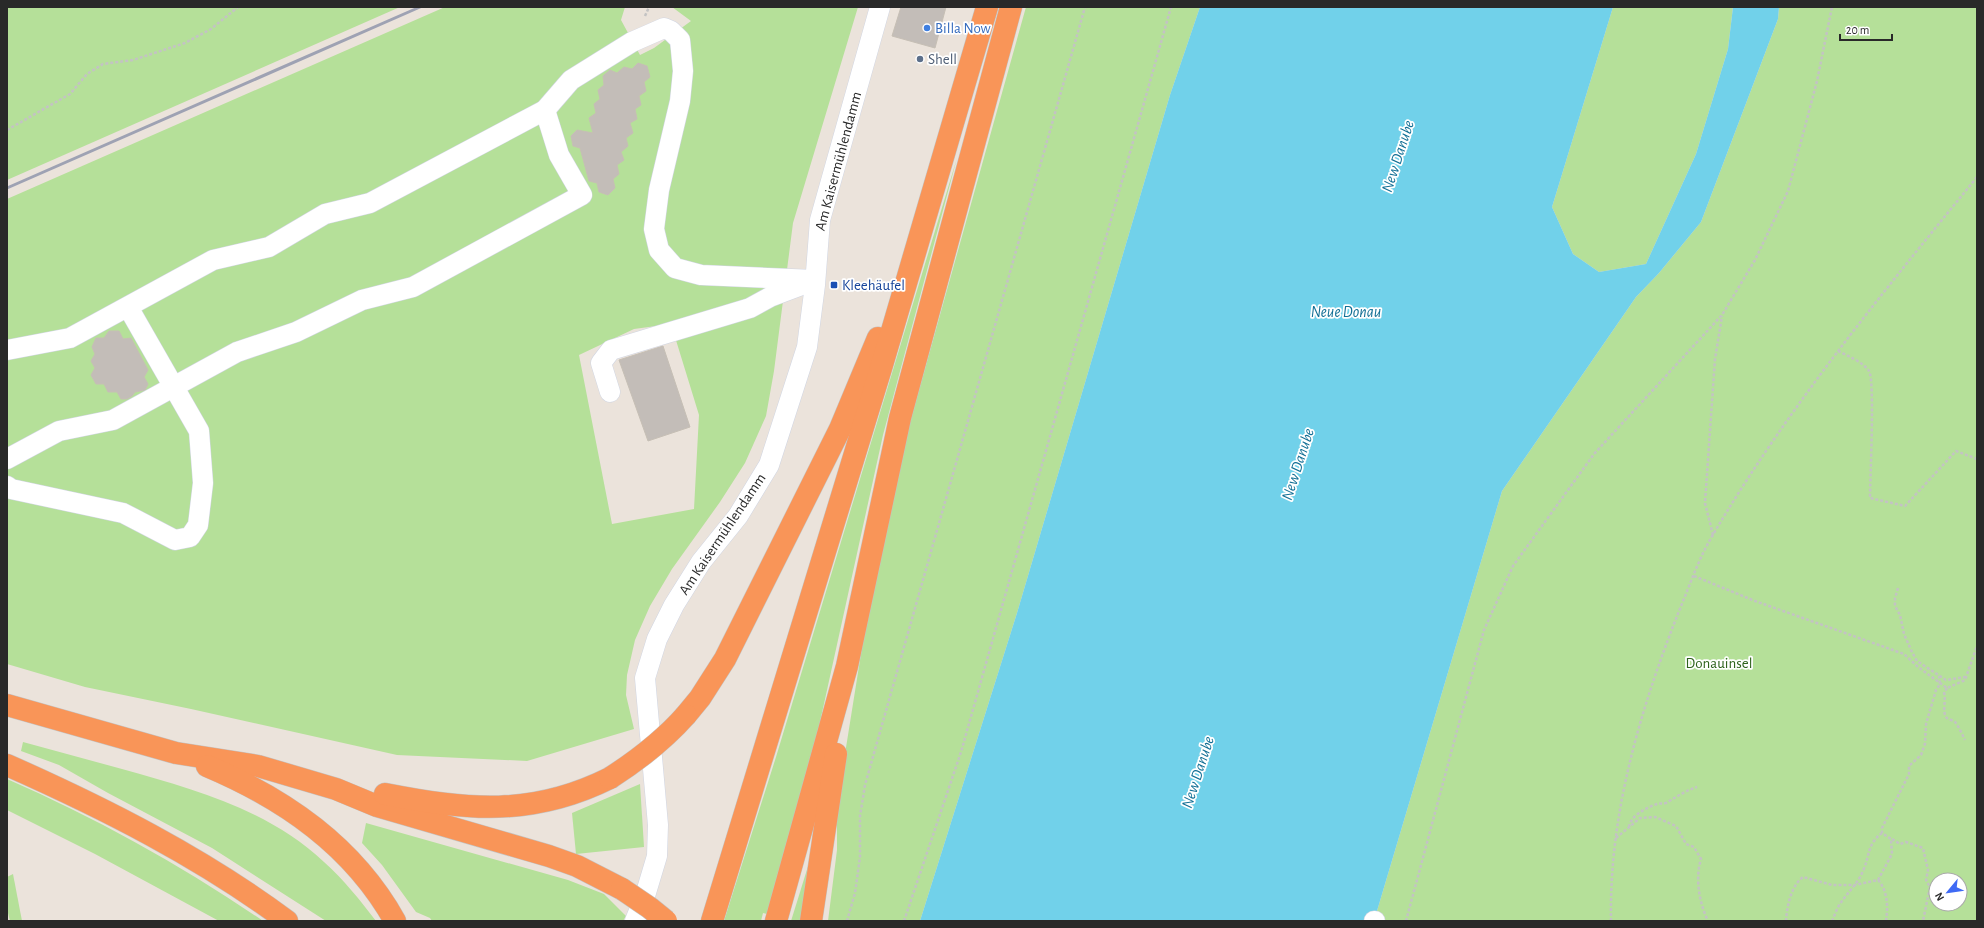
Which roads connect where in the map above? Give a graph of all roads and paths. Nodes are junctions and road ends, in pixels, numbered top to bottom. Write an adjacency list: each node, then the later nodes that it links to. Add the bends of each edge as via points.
1 (238, 7): 9 (path, via 211,29 185,43 133,60 103,64 87,74 70,94)
2 (880, 7): 12 (street, Am Kaisermühlendamm, via 820,220)
3 (987, 7): 11 (highway)
4 (1010, 7): 28 (highway, via 900,418)
5 (1085, 7): 52 (path, via 865,785 860,816 860,857 855,893)
6 (1171, 7): 53 (path, via 961,752)
7 (1832, 7): 14 (path, via 1817,81 1788,191 1755,260)
8 (544, 110): 12 (street, via 571,80 632,42 664,28 671,31 680,40 683,71 680,101 659,190 654,229 659,250 675,268 701,275); 13 (street, via 370,203 325,214 269,247 213,260); 17 (street, via 559,155 582,195 413,287 362,300 296,332 237,352)
9 (7, 130)
10 (1977, 177): 16 (path)
11 (910, 268): 38 (highway, bridge, via 840,429 724,659 700,698 652,748 610,778 564,797 539,803 505,807 440,804); 49 (highway)
12 (815, 280): 18 (street, via 770,297 750,308 611,350 601,363); 47 (street, Am Kaisermühlendamm, via 807,347 769,465 738,516 701,562 674,605 657,639 645,678 658,825 657,856)
13 (128, 307): 15 (street, via 70,338); 17 (street)
14 (1722, 315): 22 (path, via 1715,359 1705,503); 54 (path, via 1594,454 1513,566 1484,630)
15 (7, 350)
16 (1838, 351): 20 (path, via 1860,363 1869,371 1871,378 1870,498 1905,506 1956,451); 22 (path, via 1790,416)
17 (173, 386): 19 (street, via 113,420 59,431); 21 (street, via 199,432 203,482 198,525 190,537 175,540 123,513 11,489)
18 (610, 392)
19 (7, 459)
20 (1977, 459)
21 (7, 486)
22 (1713, 535): 23 (path)
23 (1694, 576): 26 (path, via 1801,618 1897,651); 41 (path, via 1666,643 1636,736 1623,789)
24 (1898, 588): 27 (path, via 1896,606 1904,634)
25 (1977, 646): 29 (path)
26 (1908, 658): 27 (path); 31 (path)
27 (1917, 661): 30 (path)
28 (847, 666): 50 (highway); 51 (highway)
29 (1967, 675): 30 (path, via 1946,680); 32 (path, via 1965,680)
30 (1939, 676): 31 (path)
31 (1940, 684): 32 (path); 40 (path, via 1926,724 1925,744 1920,755 1909,766 1909,774 1882,828)
32 (1947, 688): 34 (path, via 1944,692 1945,715 1956,723)
33 (7, 705): 35 (highway)
34 (1965, 740)
35 (176, 753): 38 (highway, via 258,766); 46 (highway, via 261,791 301,816 351,859 378,893)
36 (7, 765): 45 (highway, via 60,788 132,825 203,866)
37 (1697, 788): 39 (path, via 1687,790 1664,804 1658,803 1643,809 1630,822)
38 (336, 789): 48 (highway, bridge, via 377,806 577,866 622,889)
39 (1628, 828): 41 (path); 56 (path, via 1640,818 1655,817 1676,826 1686,844 1694,847 1701,859 1697,881)
40 (1882, 833): 42 (path); 44 (path, via 1869,846 1868,857)
41 (1615, 838): 55 (path)
42 (1892, 839): 43 (path, via 1892,854); 60 (path, via 1900,844 1906,842 1923,848 1928,870 1926,880 1930,887)
43 (1878, 880): 44 (path); 59 (path, via 1884,887 1888,910)
44 (1855, 884): 57 (path, via 1832,885 1803,877 1792,892); 58 (path, via 1840,902)
45 (287, 921)
46 (395, 921)
47 (635, 921)
48 (666, 921)
49 (712, 921)
50 (776, 921)
51 (811, 921)
52 (847, 921)
53 (904, 921)
54 (1406, 921)
55 (1610, 921)
56 (1708, 921)
57 (1786, 921)
58 (1832, 921)
59 (1886, 921)
60 (1923, 921)

